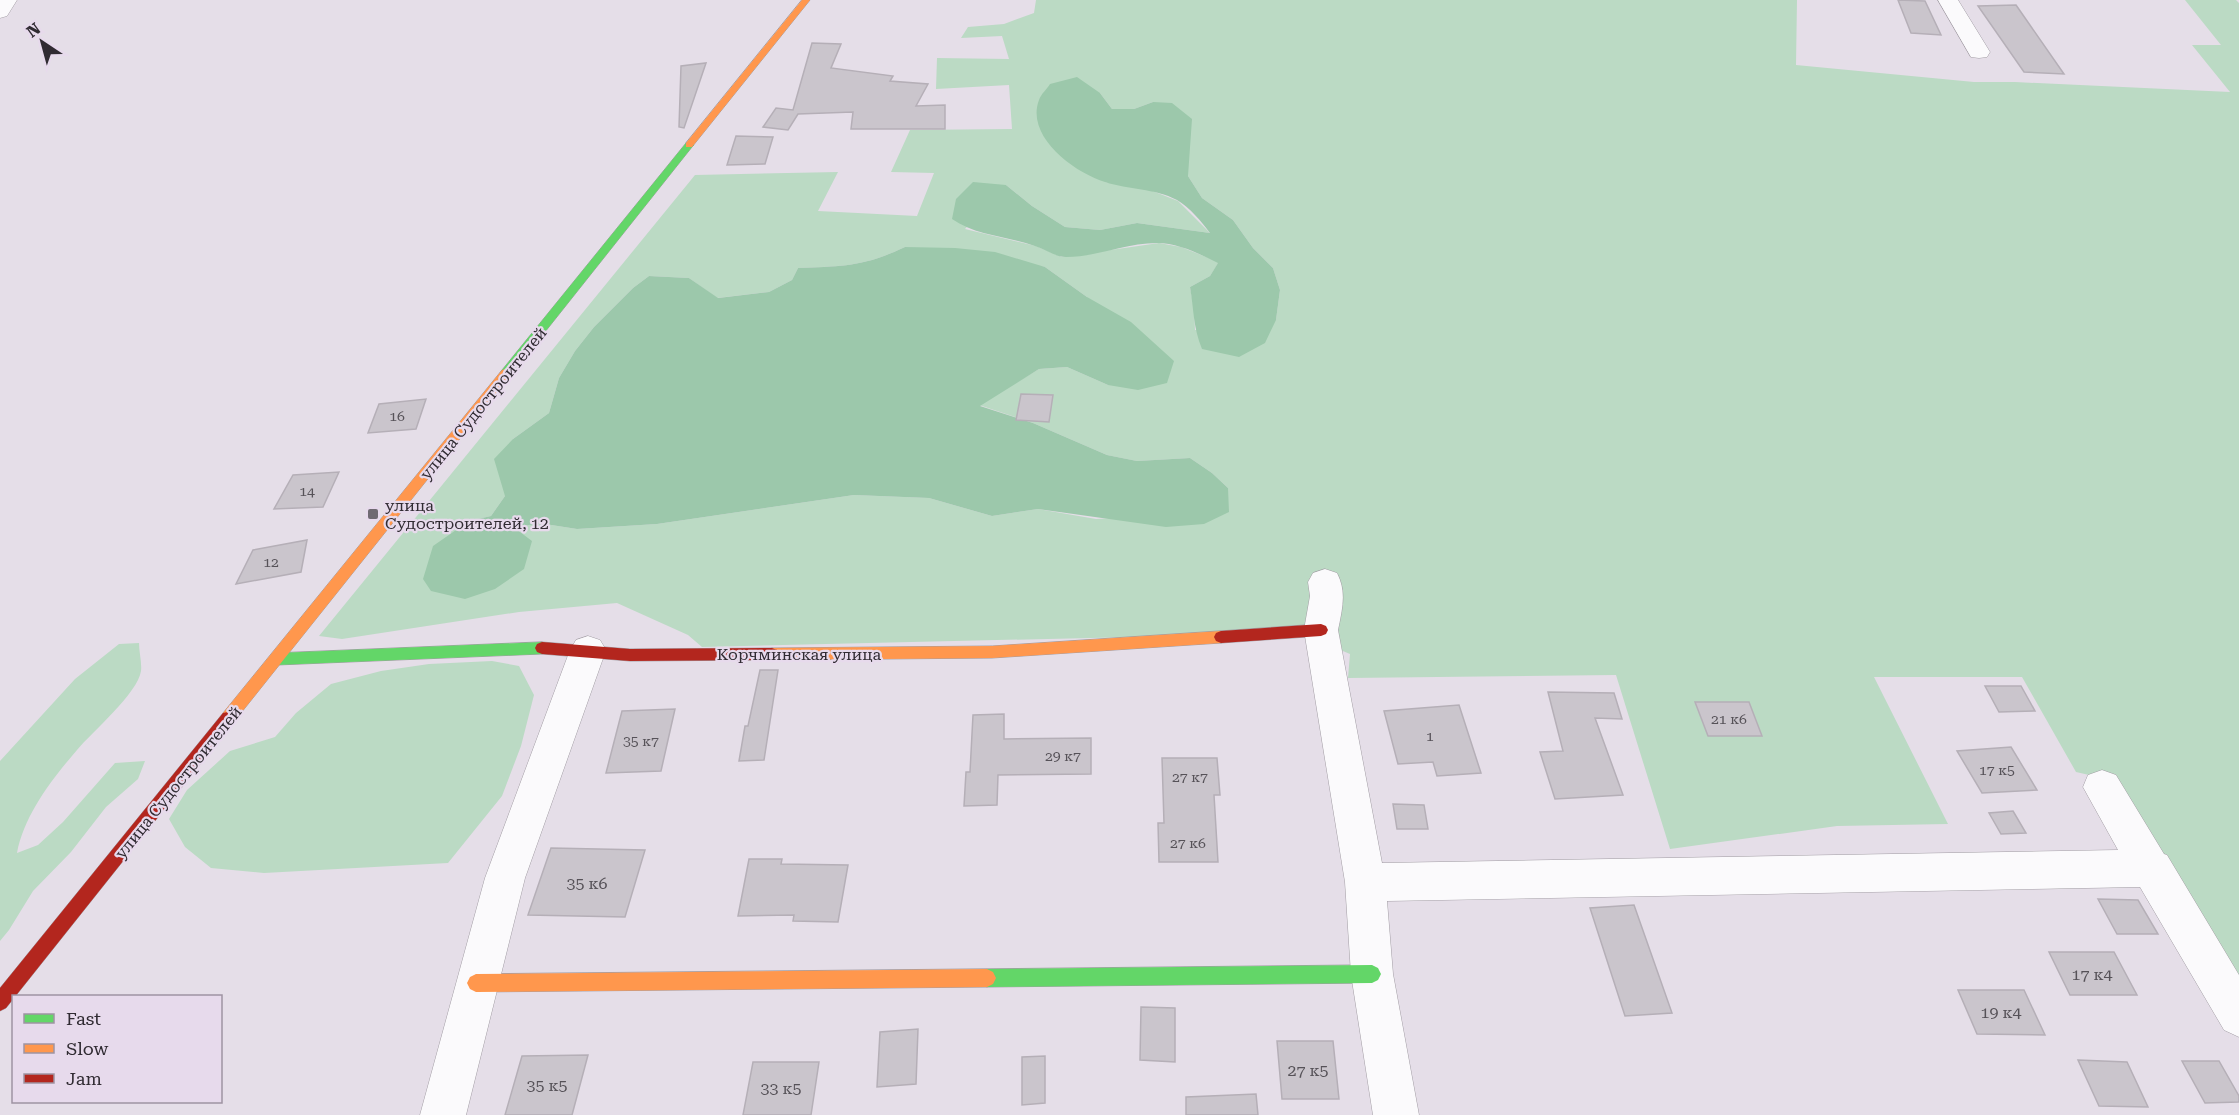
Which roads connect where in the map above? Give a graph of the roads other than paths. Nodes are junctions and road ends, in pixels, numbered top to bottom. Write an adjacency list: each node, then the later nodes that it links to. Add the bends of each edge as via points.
1 (7, 0): 4 (street)
2 (806, 0): 9 (street, улица Судостроителей)
3 (1948, 0): 5 (street)
4 (0, 12)
5 (1979, 52)
6 (1325, 582): 7 (street, via 1327,596)
7 (1321, 630): 8 (street, Корчминская улица, via 992,652 630,655); 12 (street)
8 (588, 651): 9 (street, Корчминская улица, via 546,648); 14 (street, via 505,878)
9 (277, 660): 15 (street, улица Судостроителей)
10 (2102, 787): 11 (street)
11 (2153, 868): 12 (street); 16 (street)
12 (1365, 882): 13 (street)
13 (1372, 974): 14 (street); 18 (street)
14 (476, 983): 17 (street)
15 (0, 1002)
16 (2239, 1015)
17 (443, 1115)
18 (1396, 1115)

